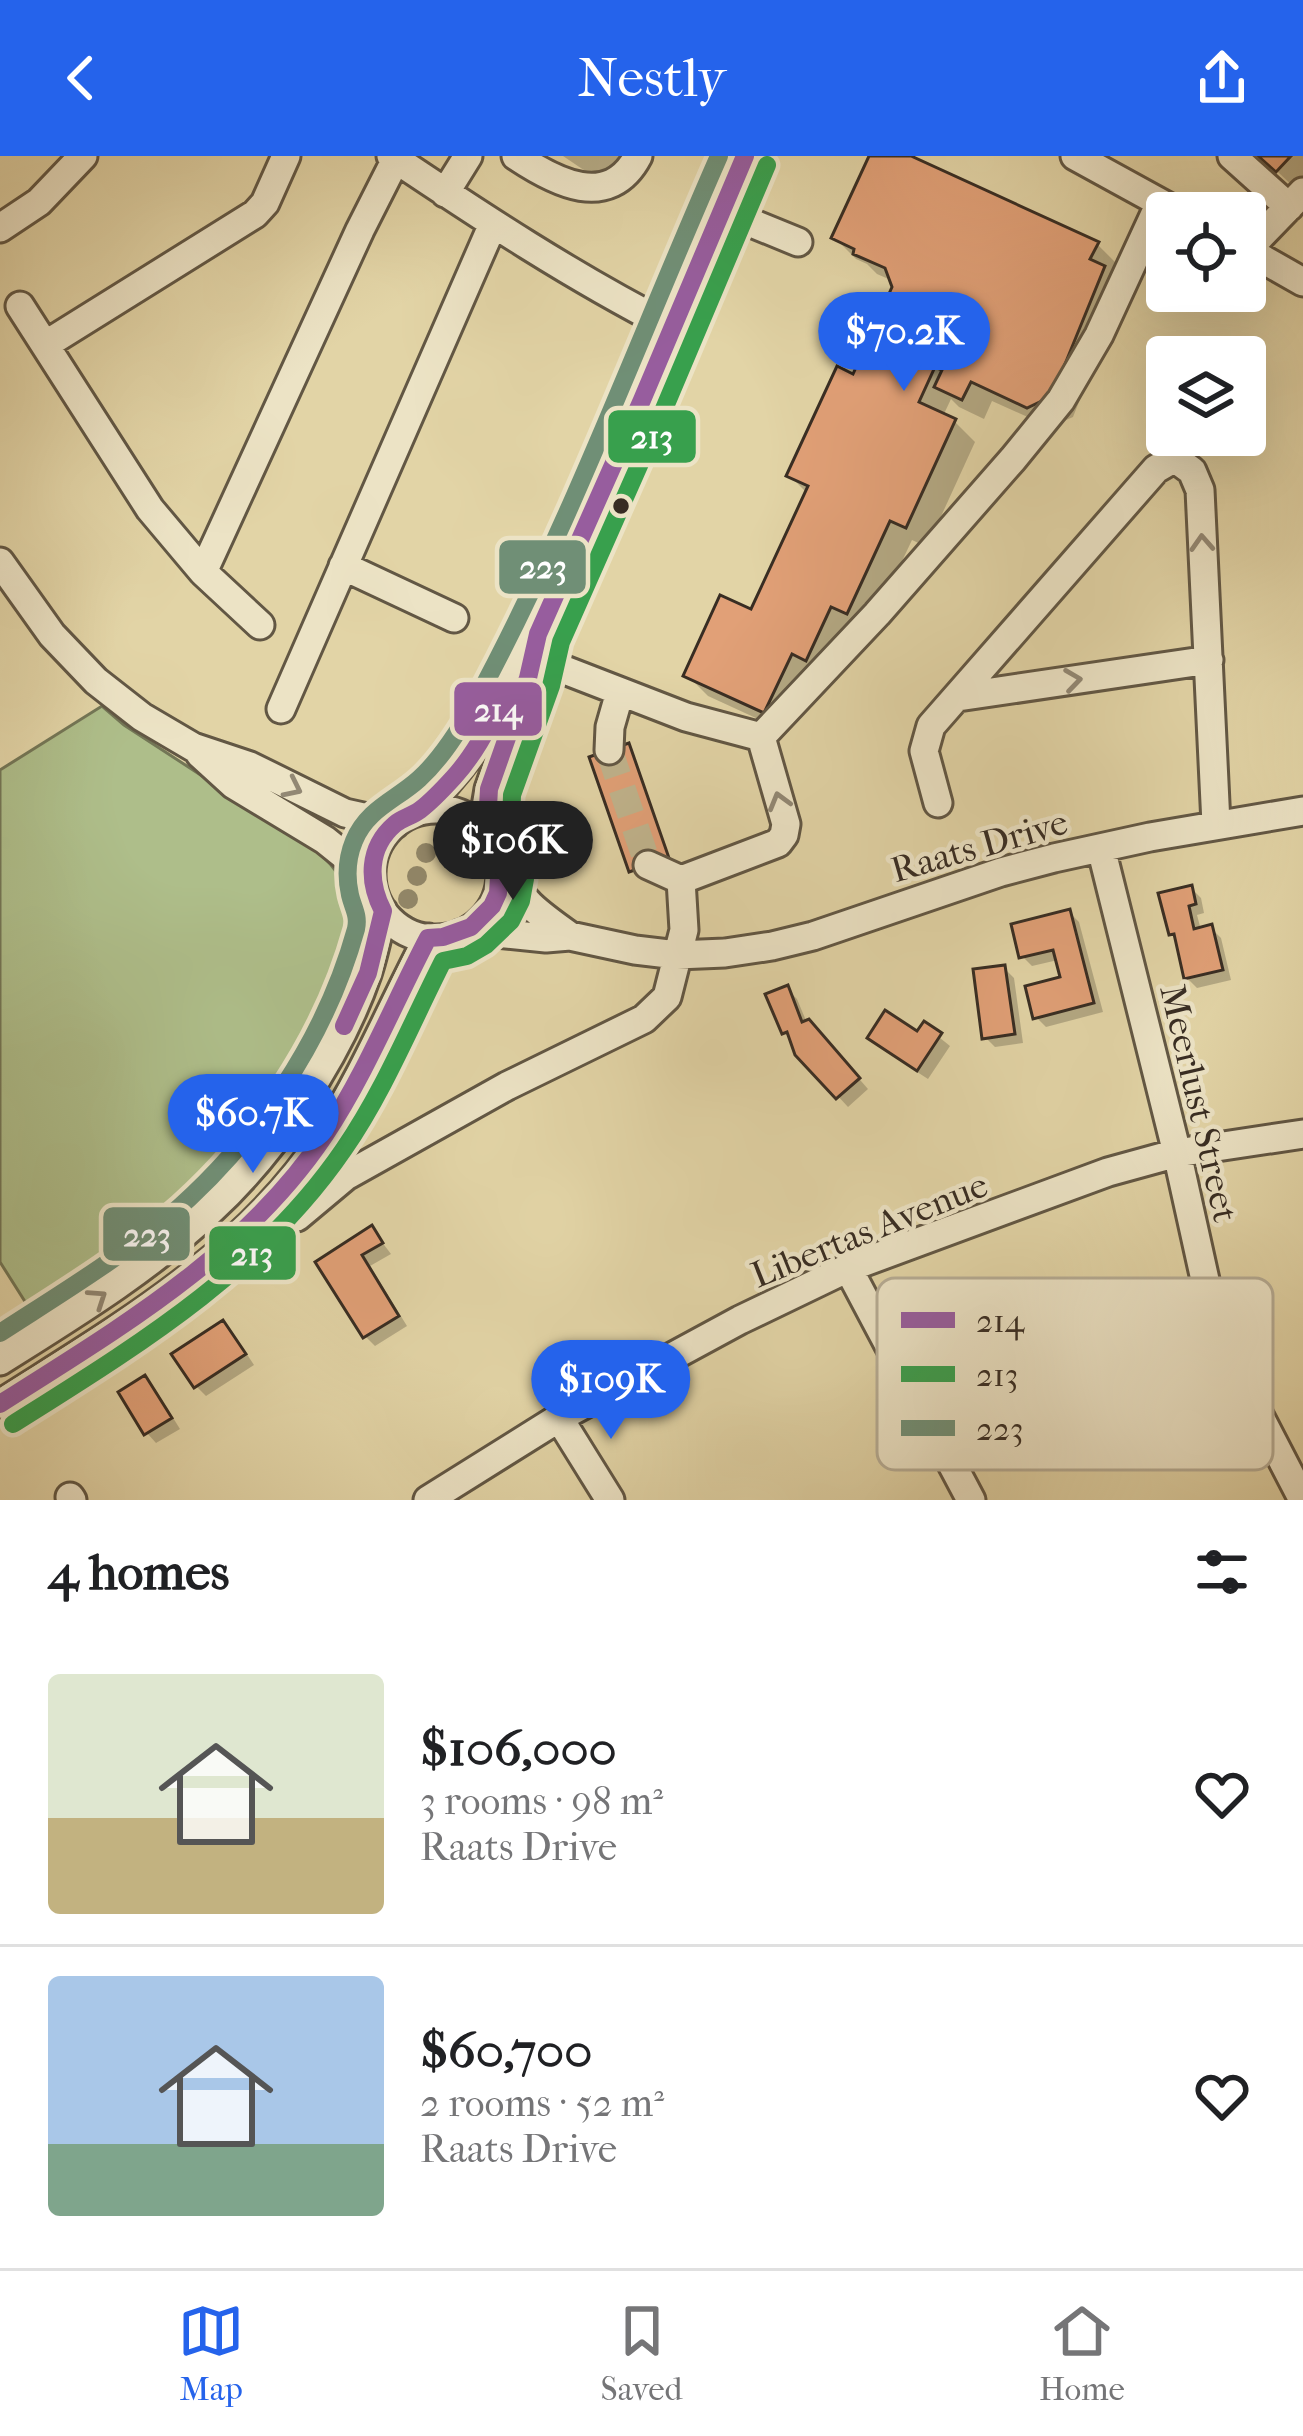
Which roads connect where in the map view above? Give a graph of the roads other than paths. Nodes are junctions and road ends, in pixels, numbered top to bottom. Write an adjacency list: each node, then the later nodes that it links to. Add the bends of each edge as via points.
1 (286, 156): 23 (street, via 248,220)
2 (468, 156): 10 (street)
3 (516, 156): 4 (street, via 584,187 622,178)
4 (638, 156)
5 (745, 156): 13 (street)
6 (1075, 156): 11 (street)
7 (1232, 156): 12 (street)
8 (393, 158): 10 (street); 26 (street)
9 (74, 161): 15 (street, via 40,202)
10 (445, 193): 14 (street)
11 (1146, 195)
12 (1296, 200): 16 (street)
13 (721, 210): 17 (street); 22 (street)
14 (494, 224): 22 (street); 25 (street)
15 (0, 228)
16 (1266, 230)
17 (798, 242)
18 (1146, 250): 34 (street, via 1061,400)
19 (1266, 261): 20 (street)
20 (1303, 282)
21 (20, 306): 23 (street)
22 (670, 327): 29 (street)
23 (45, 346): 26 (street, via 150,508)
24 (0, 562): 35 (street, via 96,681)
25 (343, 566): 27 (street); 33 (street)
26 (203, 572): 28 (street)
27 (454, 619)
28 (260, 625)
29 (532, 649): 31 (street); 39 (street, via 473,752); 41 (street, via 489,789)
30 (1209, 660): 32 (street, one-way to 30); 32 (street, one-way to 32, via 1197,479 1172,461 1156,469); 40 (street)
31 (620, 692): 34 (street); 36 (street)
32 (958, 697): 37 (street, via 924,743)
33 (281, 709)
34 (761, 737): 46 (street, one-way to 34, via 784,835)
35 (193, 747): 39 (street, one-way to 39, via 345,814); 45 (street, via 234,785)
36 (609, 750)
37 (938, 803)
38 (1303, 811): 40 (street, Raats Drive)
39 (407, 818): 41 (street, via 446,810); 45 (street, via 379,843)
40 (1216, 824): 42 (street, Raats Drive)
41 (489, 836): 43 (street)
42 (1102, 848): 51 (street, Raats Drive, via 1001,872 813,936); 53 (street, Meerlust Street)
43 (500, 863): 48 (street, via 493,905); 49 (street, Raats Drive, via 532,909)
44 (648, 865): 46 (street)
45 (371, 877): 47 (street)
46 (681, 880): 51 (street)
47 (383, 911): 50 (street); 58 (street, one-way to 47, via 132,1274 234,1186 323,1065 368,973)
48 (460, 934): 49 (street, Raats Drive); 50 (street)
49 (570, 936): 51 (street, Raats Drive)
50 (428, 938): 59 (street, via 326,1134 269,1205 171,1293)
51 (677, 955): 54 (street, via 667,998 644,1019 346,1176)
52 (1303, 1134): 53 (street, Libertas Avenue)
53 (1177, 1153): 55 (street, Libertas Avenue); 56 (street, Meerlust Street)
54 (297, 1217)
55 (848, 1268): 57 (street); 60 (street, Libertas Avenue)
56 (1204, 1278)
57 (877, 1323)
58 (0, 1361)
59 (0, 1404)
60 (559, 1418): 63 (street, Libertas Avenue); 64 (street)
61 (1273, 1442): 66 (street, Meerlust Street)
62 (955, 1470): 65 (street)
63 (428, 1500)
64 (610, 1500)
65 (971, 1500)
66 (1303, 1500)

